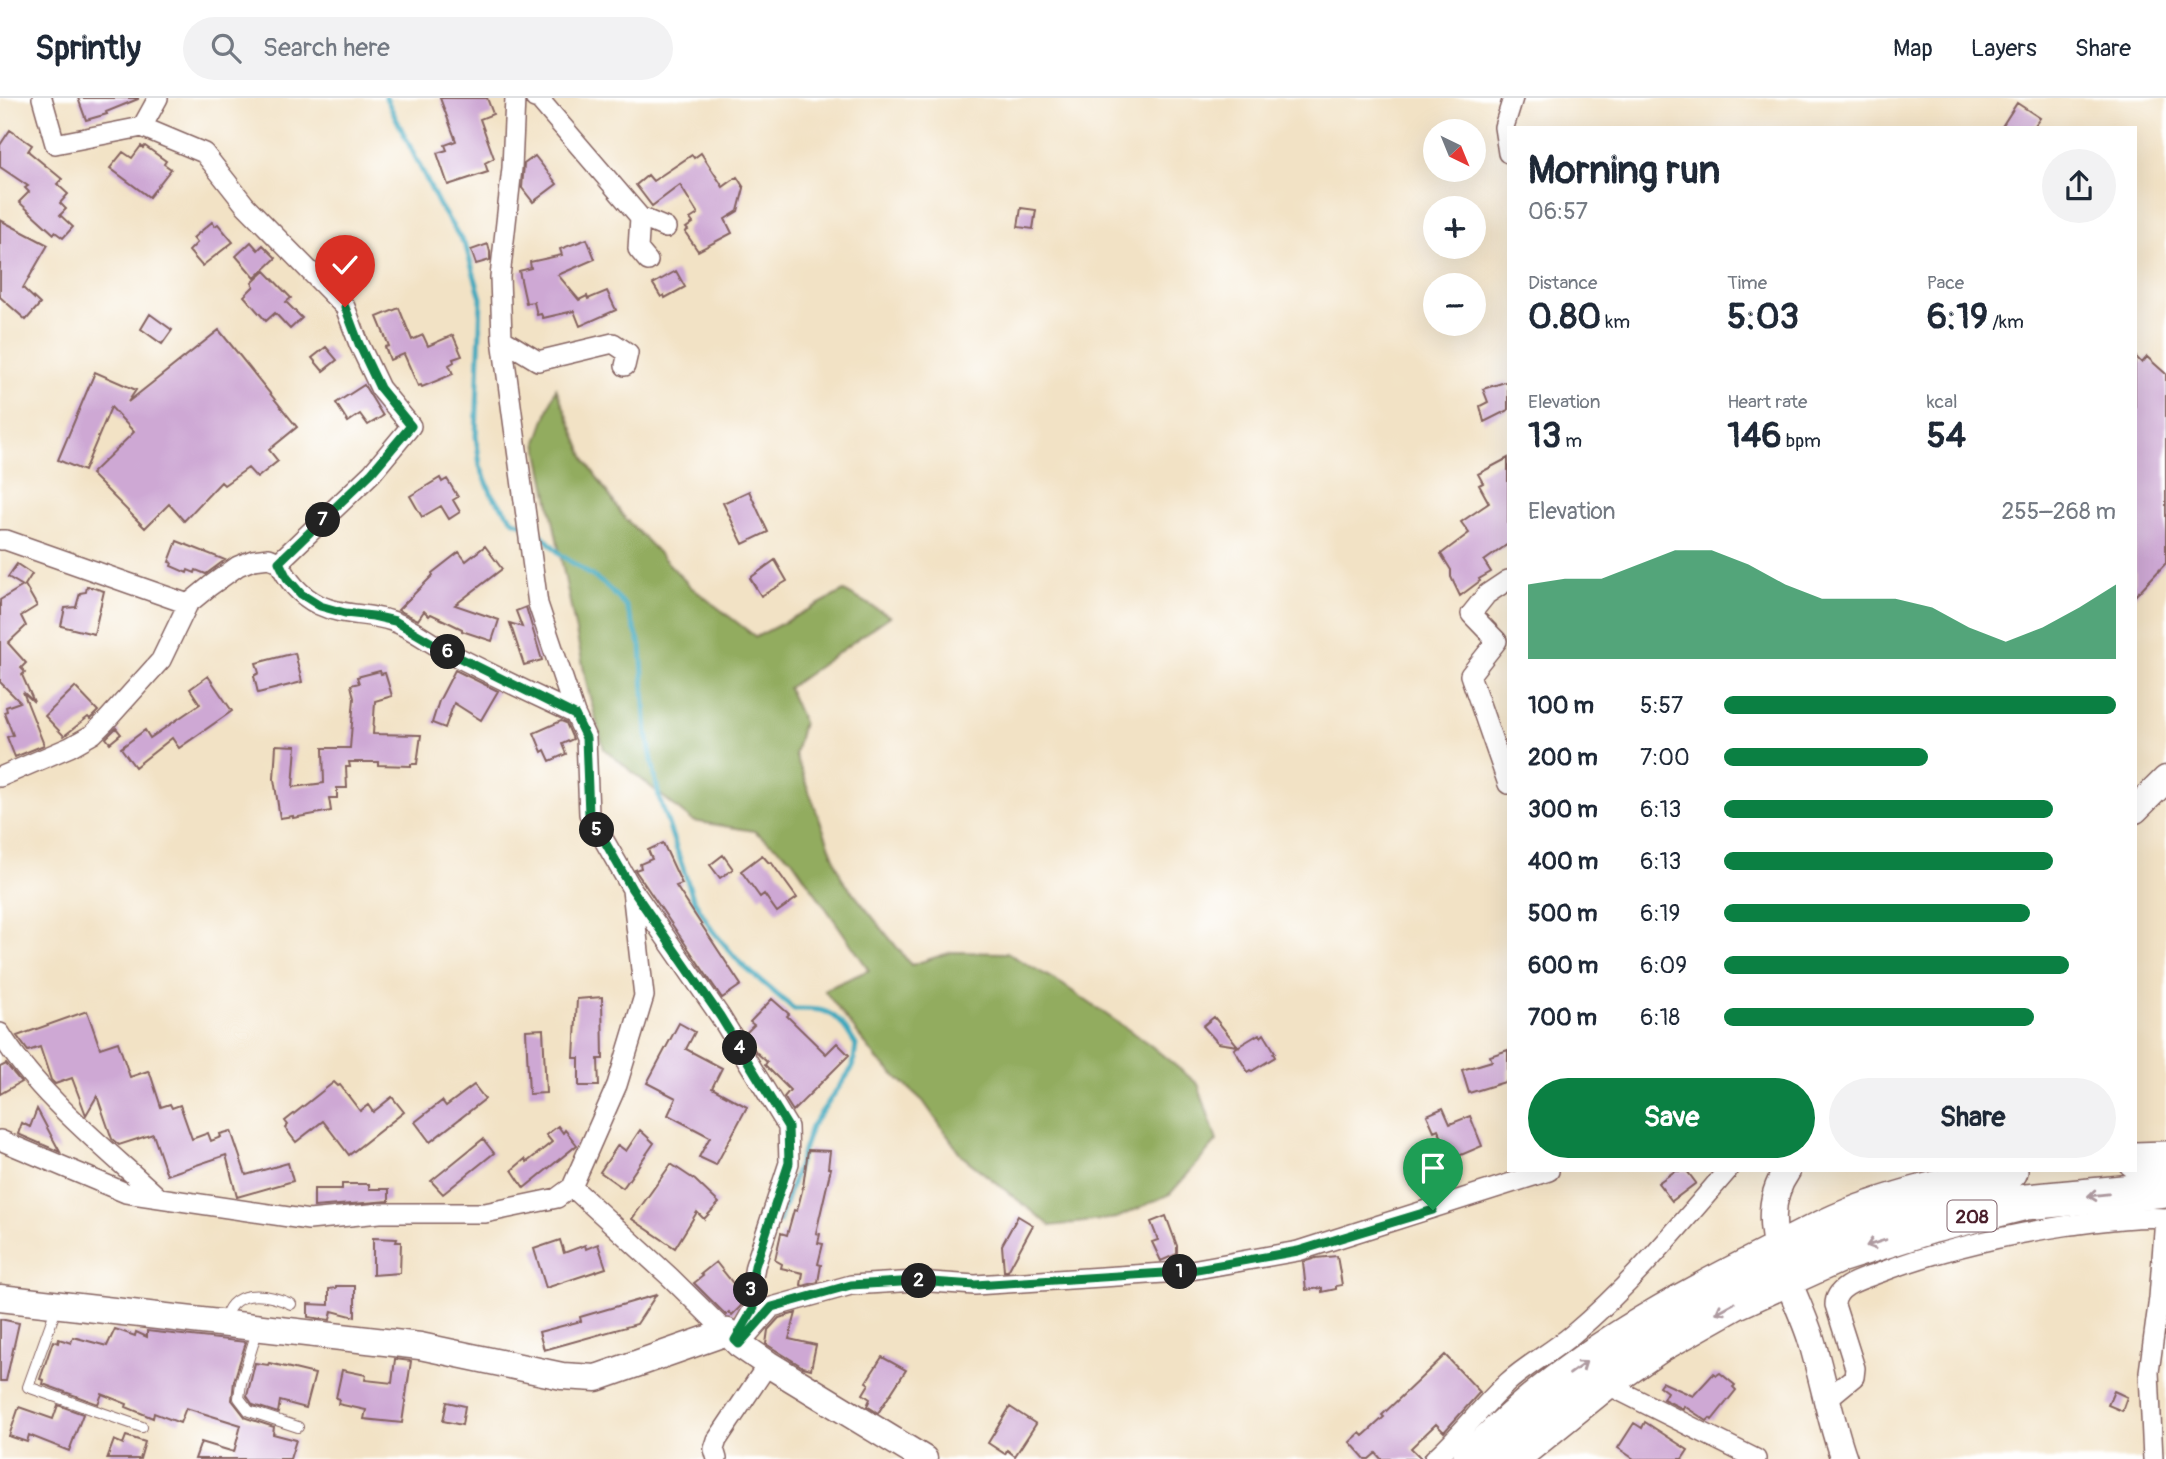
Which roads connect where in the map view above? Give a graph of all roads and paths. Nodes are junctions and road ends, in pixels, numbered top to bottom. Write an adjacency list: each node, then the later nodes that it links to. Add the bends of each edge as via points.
1 (43, 98): 6 (street, via 55,144)
2 (158, 98): 6 (street)
3 (515, 98): 11 (street, via 500,277)
4 (535, 98): 8 (street, via 619,183)
5 (1513, 98): 7 (street, via 1504,127)
6 (142, 127): 14 (street, via 204,153 245,205 345,307 380,388 411,426 372,472)
7 (1507, 146)
8 (640, 217): 9 (street); 10 (street, via 638,249)
9 (666, 228)
10 (648, 261)
11 (502, 338): 12 (street, via 538,362 613,343 628,352); 17 (street, via 538,604)
12 (625, 366)
13 (0, 540): 16 (street)
14 (279, 562): 16 (street, via 269,558 246,563); 17 (street, via 301,594 320,606 395,621)
15 (1507, 581): 20 (street, via 1471,614 1497,641 1470,675)
16 (188, 604): 18 (street, via 161,660 93,734)
17 (575, 715): 22 (street, via 586,738 589,814)
18 (0, 777)
19 (2166, 779): 21 (street)
20 (1507, 781)
21 (2137, 808)
22 (632, 889): 31 (street, via 644,996 617,1085); 40 (street, via 720,1016 788,1127 789,1163 755,1266 754,1308)
23 (0, 1033): 32 (street, via 16,1060)
24 (0, 1140): 32 (street, via 126,1193)
25 (2166, 1159): 26 (highway)
26 (2137, 1160)
27 (1546, 1172): 40 (street, via 1298,1251 1180,1272 975,1285 917,1281 851,1285 772,1307)
28 (1786, 1172): 34 (street, via 1773,1217)
29 (2006, 1172): 34 (highway, 208, via 1921,1192 1825,1227)
30 (1718, 1174): 43 (street, via 1666,1243)
31 (572, 1187): 32 (street, via 557,1198 485,1213 380,1213 309,1220); 40 (street)
32 (158, 1197)
33 (2166, 1208): 34 (highway, 208, one-way to 34, via 2026,1202 1839,1255); 44 (street, via 2144,1216 1972,1243 1849,1285 1838,1293 1835,1305 1854,1377); 54 (street, via 2149,1373)
34 (1782, 1265): 42 (highway, 208, one-way to 42, via 1735,1302); 43 (highway, 208, one-way to 34, via 1642,1324); 44 (street, via 1811,1339)
35 (0, 1298): 37 (street)
36 (291, 1304): 38 (lane, via 263,1296 239,1298 226,1310)
37 (57, 1305): 38 (street); 45 (lane, via 27,1387)
38 (223, 1324): 39 (street)
39 (258, 1328): 40 (street, via 420,1346 562,1376 596,1378 727,1332); 46 (lane, via 239,1398 249,1411)
40 (735, 1340): 41 (street)
41 (768, 1364): 47 (street, via 718,1440 714,1449); 48 (street)
42 (1604, 1383): 51 (highway, 208); 52 (street)
43 (1522, 1390): 49 (street); 50 (highway, 208)
44 (1826, 1400): 53 (street)
45 (142, 1427)
46 (298, 1427)
47 (717, 1459)
48 (924, 1459)
49 (1434, 1459)
50 (1470, 1459)
51 (1510, 1459)
52 (1756, 1459)
53 (1844, 1459)
54 (2153, 1459)

